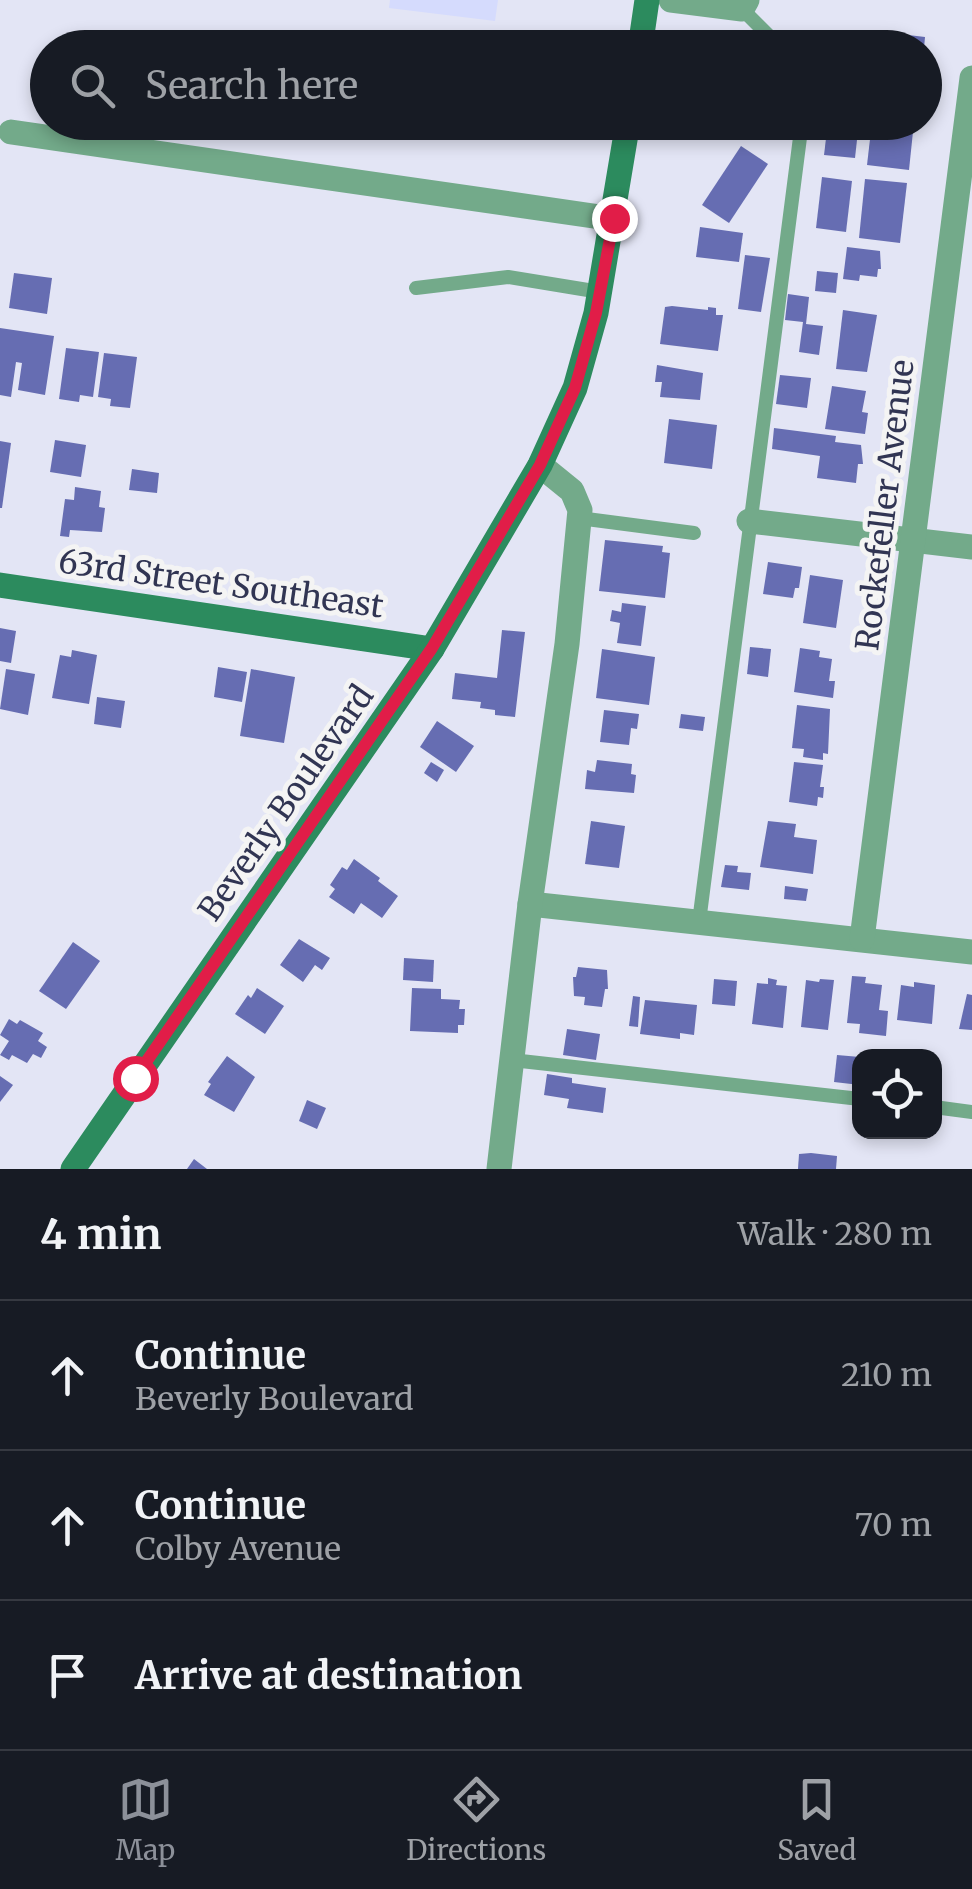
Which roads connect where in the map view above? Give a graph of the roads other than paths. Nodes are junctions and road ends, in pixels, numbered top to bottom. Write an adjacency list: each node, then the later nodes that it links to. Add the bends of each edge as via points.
1 (646, 0): 4 (main road)
2 (670, 0): 3 (street)
3 (745, 4): 5 (lane)
4 (642, 30)
5 (766, 30)
6 (972, 78): 19 (street, Rockefeller Avenue)
7 (11, 132): 8 (street)
8 (30, 135)
9 (67, 140): 12 (street)
10 (625, 140): 12 (main road, Beverly Boulevard)
11 (800, 140): 17 (lane)
12 (614, 218): 14 (main road, Beverly Boulevard)
13 (416, 288): 14 (lane, via 508,277)
14 (600, 292): 15 (main road, Beverly Boulevard, via 575,388)
15 (540, 465): 16 (street, via 572,491); 22 (main road, Beverly Boulevard)
16 (579, 518): 18 (lane); 23 (street)
17 (750, 521): 19 (street); 24 (lane)
18 (694, 533)
19 (913, 538): 20 (street); 25 (street, Rockefeller Avenue)
20 (972, 547)
21 (0, 584): 22 (main road, 63rd Street Southeast)
22 (432, 648): 31 (main road, Beverly Boulevard)
23 (530, 904): 24 (street); 27 (street)
24 (699, 922): 25 (street)
25 (862, 940): 26 (street)
26 (972, 952)
27 (512, 1060): 28 (lane); 32 (street)
28 (852, 1098)
29 (942, 1109): 30 (lane)
30 (972, 1112)
31 (72, 1169)
32 (499, 1169)

